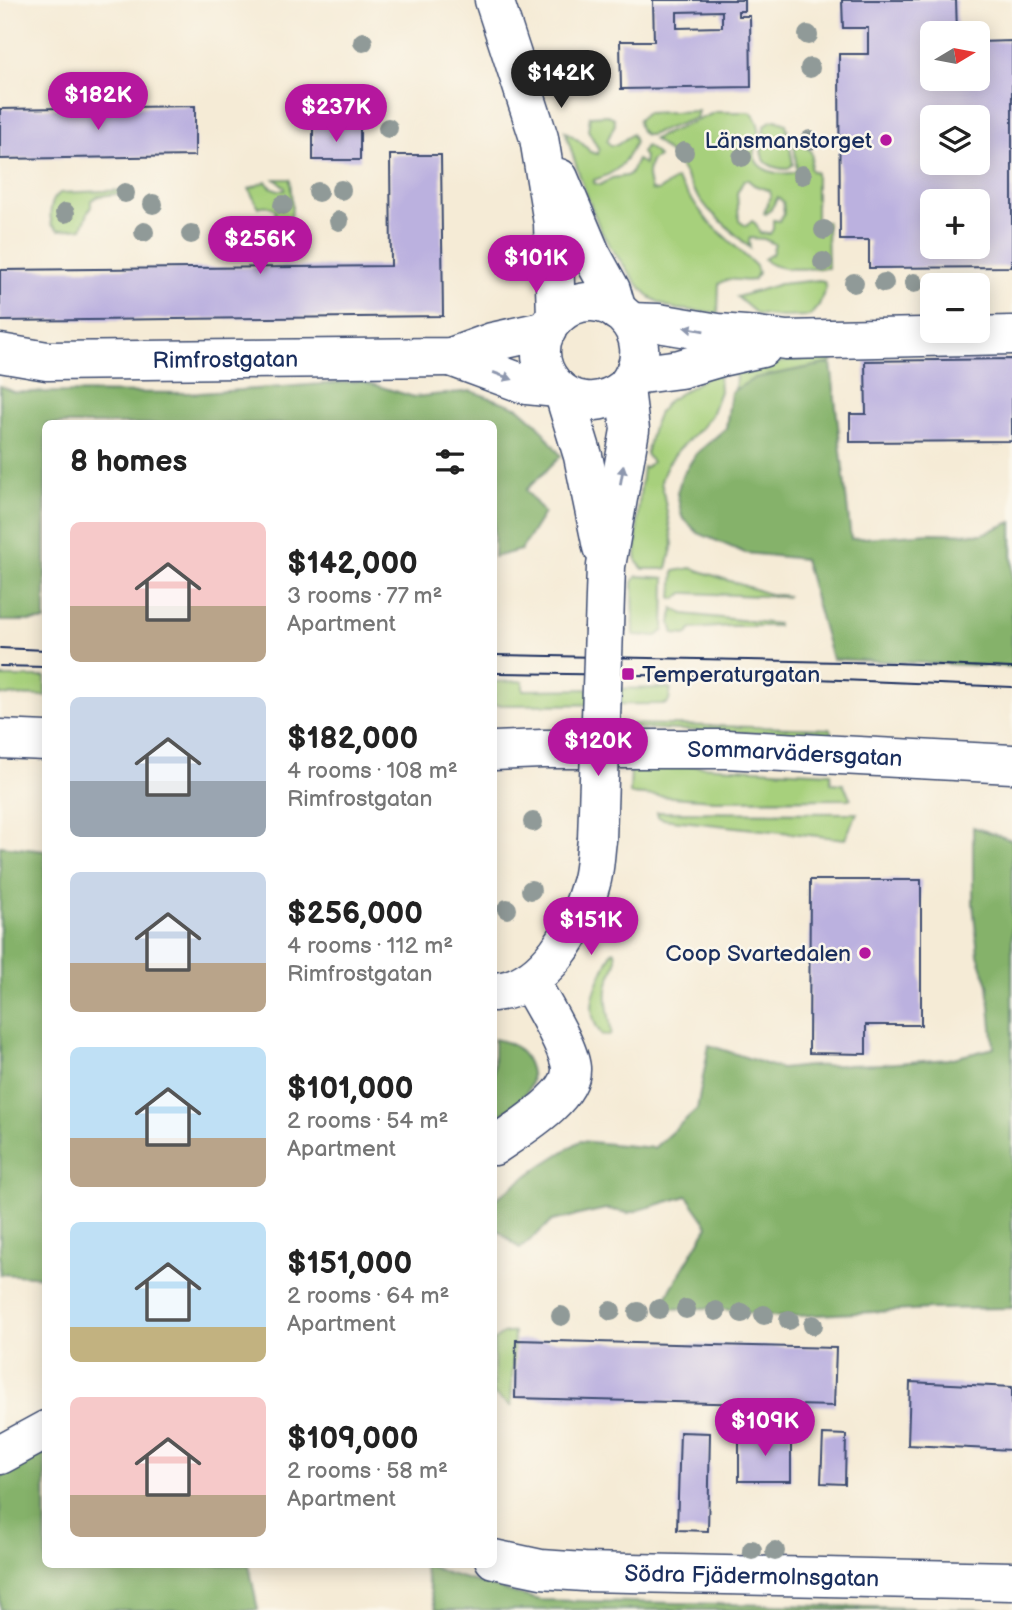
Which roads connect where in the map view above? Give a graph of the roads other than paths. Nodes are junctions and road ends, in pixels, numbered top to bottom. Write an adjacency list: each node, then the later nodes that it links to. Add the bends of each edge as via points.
1 (494, 0): 2 (street)
2 (539, 138): 3 (street); 4 (street, via 553,223)
3 (623, 316): 4 (street, via 602,304 586,303 570,307); 6 (street, one-way to 3); 9 (street, via 640,348)
4 (551, 323): 8 (street, Rimfrostgatan); 10 (street, via 543,340 542,361)
5 (1012, 335): 6 (street)
6 (786, 340): 9 (street)
7 (0, 353): 8 (street, Rimfrostgatan, via 47,361)
8 (451, 358): 10 (street, Rimfrostgatan, one-way to 10, via 527,385)
9 (629, 382): 10 (street, via 611,397 595,401); 11 (street, one-way to 9, via 630,430)
10 (560, 391): 11 (street, via 583,456)
11 (606, 566): 16 (street, bridge, via 592,882 567,940 552,960)
12 (0, 739): 13 (street)
13 (42, 741)
14 (497, 751): 15 (street, Sommarvädersgatan, via 726,749)
15 (1012, 764)
16 (511, 986): 17 (street, via 568,1053 571,1071 563,1092 549,1106)
17 (497, 1144)
18 (42, 1432): 19 (street)
19 (0, 1455)
20 (497, 1560): 21 (street, Södra Fjädermolnsgatan, via 584,1572)
21 (1012, 1581)

